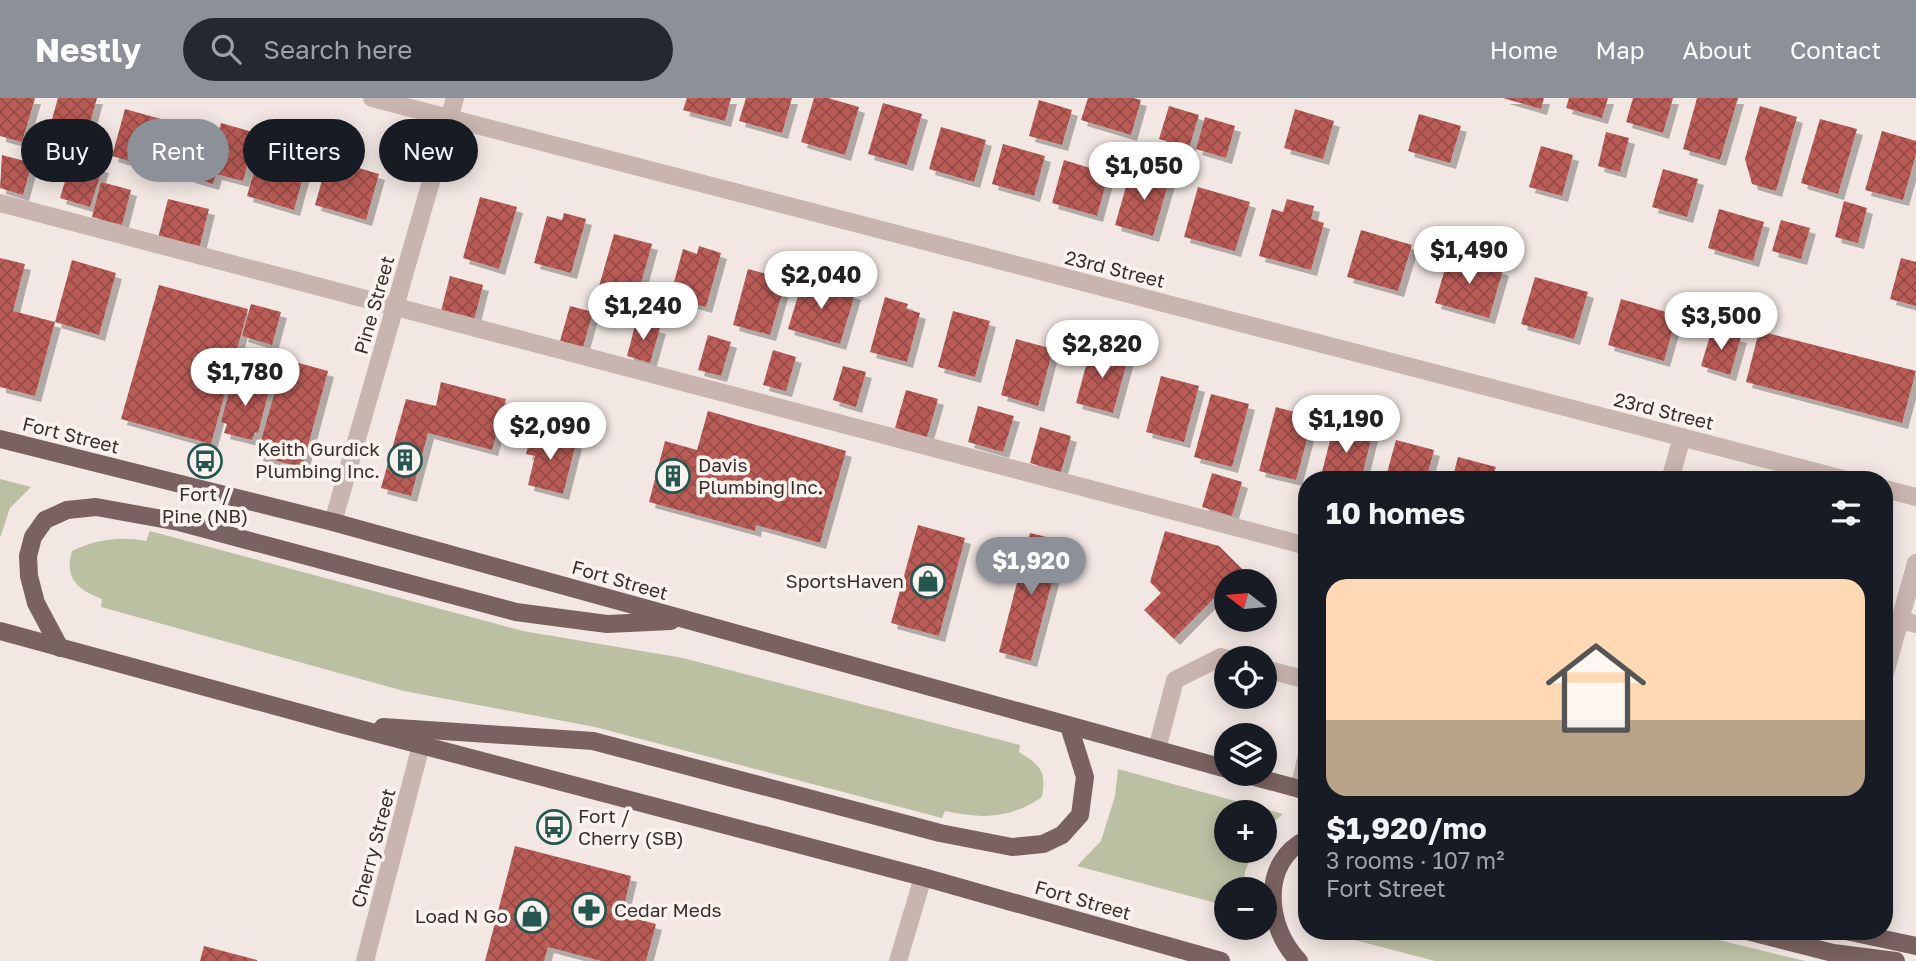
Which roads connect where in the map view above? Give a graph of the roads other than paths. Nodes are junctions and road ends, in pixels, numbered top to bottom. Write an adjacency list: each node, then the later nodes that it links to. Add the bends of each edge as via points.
1 (372, 98): 3 (street, 23rd Street)
2 (455, 98): 3 (street, Pine Street)
3 (449, 118): 5 (street, Pine Street); 6 (street, 23rd Street)
4 (0, 203): 5 (street)
5 (395, 307): 12 (street, Pine Street); 13 (street)
6 (1682, 437): 8 (street); 9 (street, 23rd Street)
7 (0, 439): 12 (main road, Fort Street)
8 (1673, 471)
9 (1812, 471)
10 (1893, 491): 11 (street)
11 (1916, 497)
12 (333, 523): 15 (main road, Fort Street)
13 (1298, 544)
14 (1916, 562): 16 (street)
15 (685, 620): 18 (main road, via 607,624 516,612 179,522 96,507 67,510 46,520 33,537 28,556 36,603); 24 (main road, Fort Street)
16 (1908, 622): 19 (street)
17 (0, 631): 18 (main road, Fort Street)
18 (60, 648): 23 (main road, Fort Street)
19 (1893, 655)
20 (1214, 660): 26 (street, via 1175,680)
21 (1277, 672): 22 (street)
22 (1298, 678)
23 (341, 724): 24 (main road, via 593,741 940,833 1012,847 1043,844 1062,835 1080,815 1085,777); 25 (main road, Fort Street)
24 (1069, 726): 26 (main road, Fort Street)
25 (421, 745): 31 (main road, Fort Street); 35 (street, Cherry Street)
26 (1157, 750): 27 (main road, Fort Street)
27 (1214, 765)
28 (1277, 783): 29 (main road)
29 (1298, 789)
30 (1298, 846): 38 (main road, via 1276,871 1272,892 1277,927)
31 (923, 877): 36 (street); 37 (main road, Fort Street)
32 (1782, 940): 39 (main road, via 1833,953)
33 (1888, 940): 34 (main road)
34 (1916, 946)
35 (365, 961)
36 (898, 961)
37 (1221, 961)
38 (1299, 961)
39 (1896, 961)

